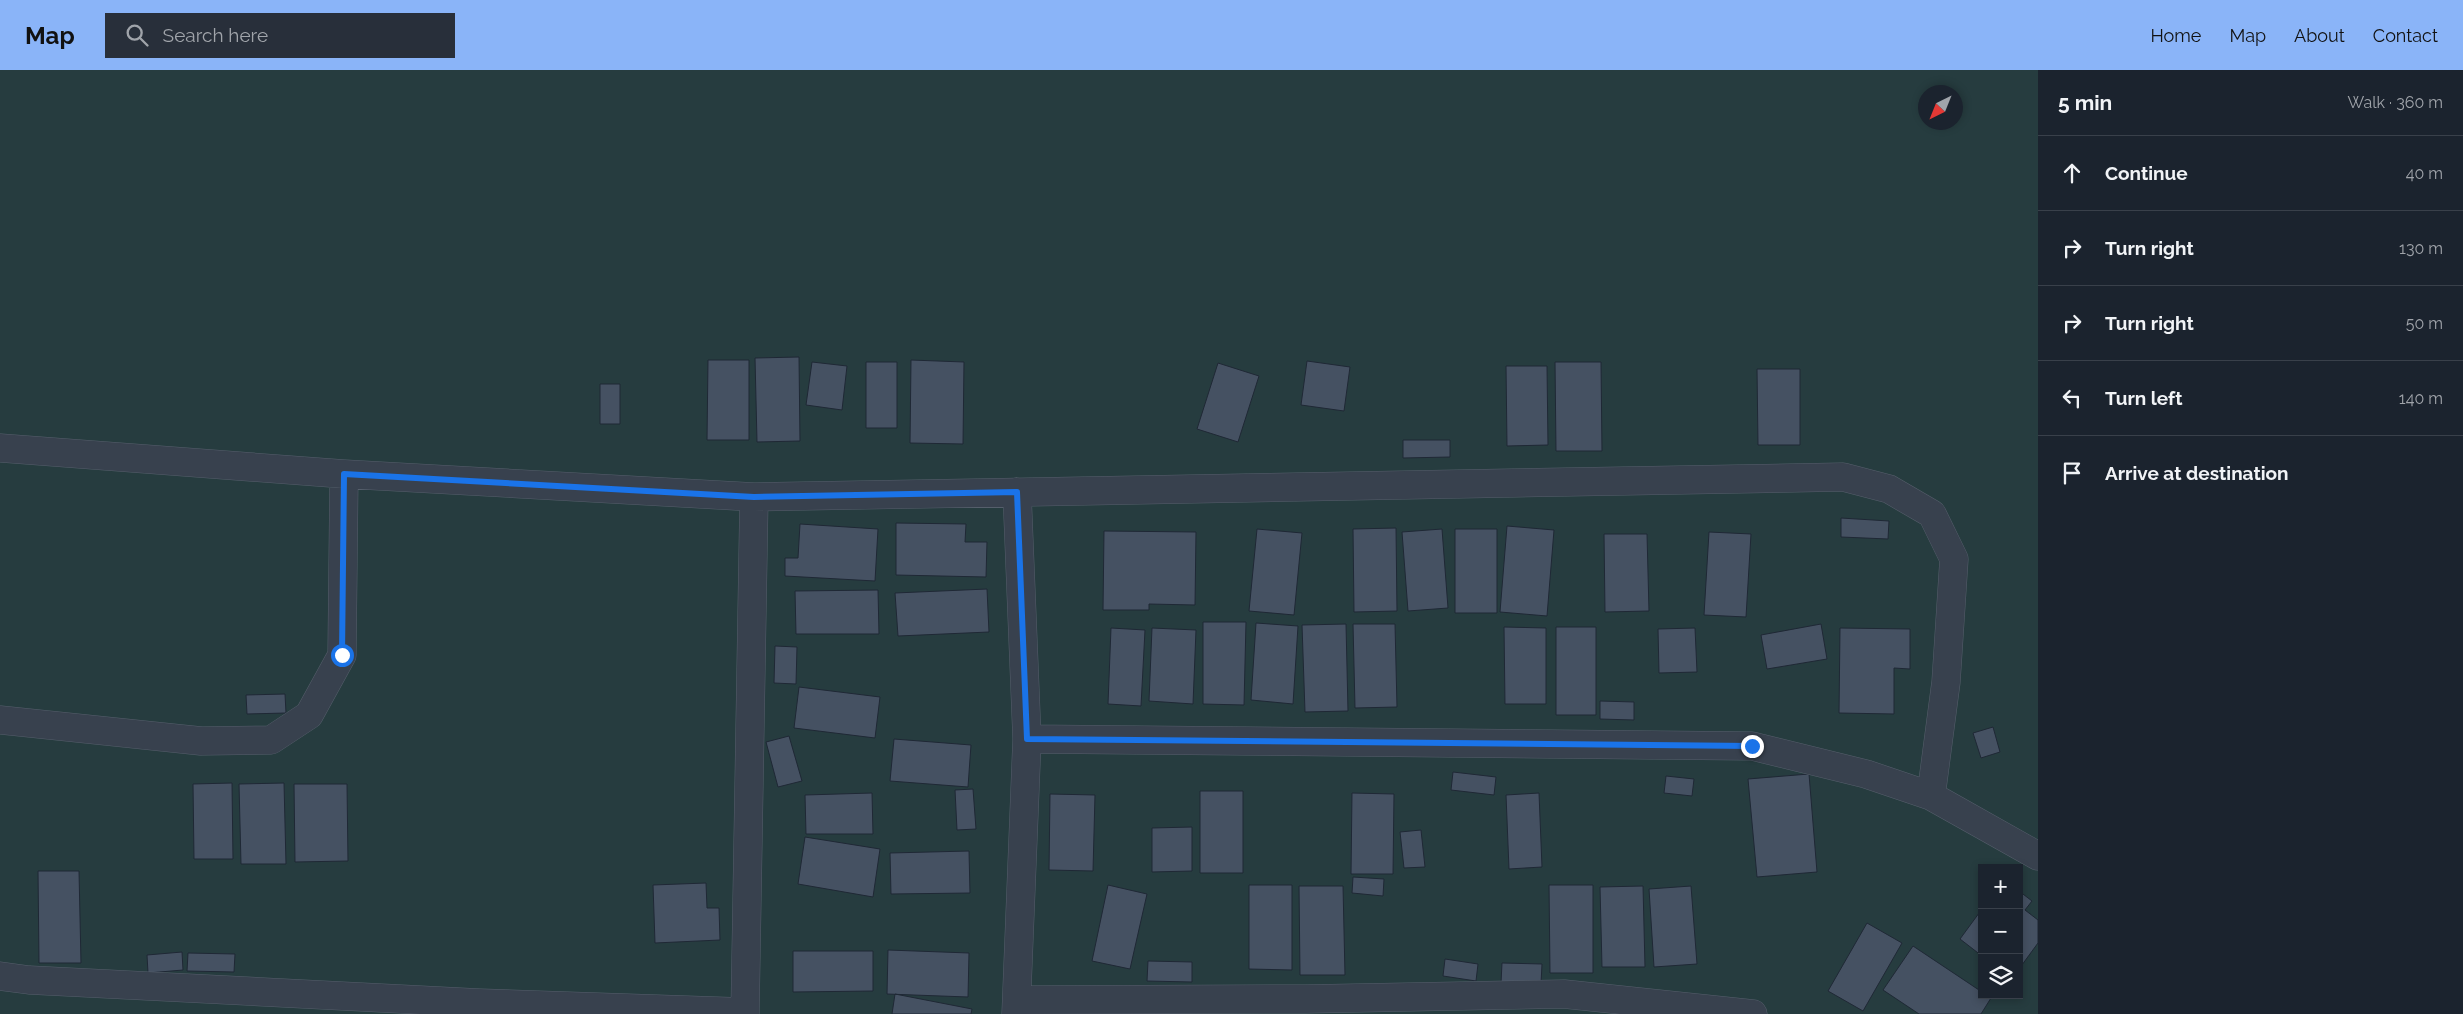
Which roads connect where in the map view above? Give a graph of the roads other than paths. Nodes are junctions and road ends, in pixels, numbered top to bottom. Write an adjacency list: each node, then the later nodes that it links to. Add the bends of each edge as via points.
1 (0, 448): 2 (street)
2 (344, 474): 4 (street); 5 (street, via 342,655 309,715 271,740 221,741)
3 (1017, 492): 4 (street); 6 (street); 7 (street, via 1843,477 1889,489 1932,514 1954,559 1946,682)
4 (754, 497): 12 (street)
5 (0, 720)
6 (1027, 739): 7 (street, via 1752,746 1866,774); 10 (street)
7 (1932, 796): 8 (street)
8 (2038, 856)
9 (0, 976): 11 (street)
10 (1017, 1007): 13 (street, via 1564,994)
11 (479, 1009): 12 (street)
12 (745, 1013)
13 (1753, 1014)

